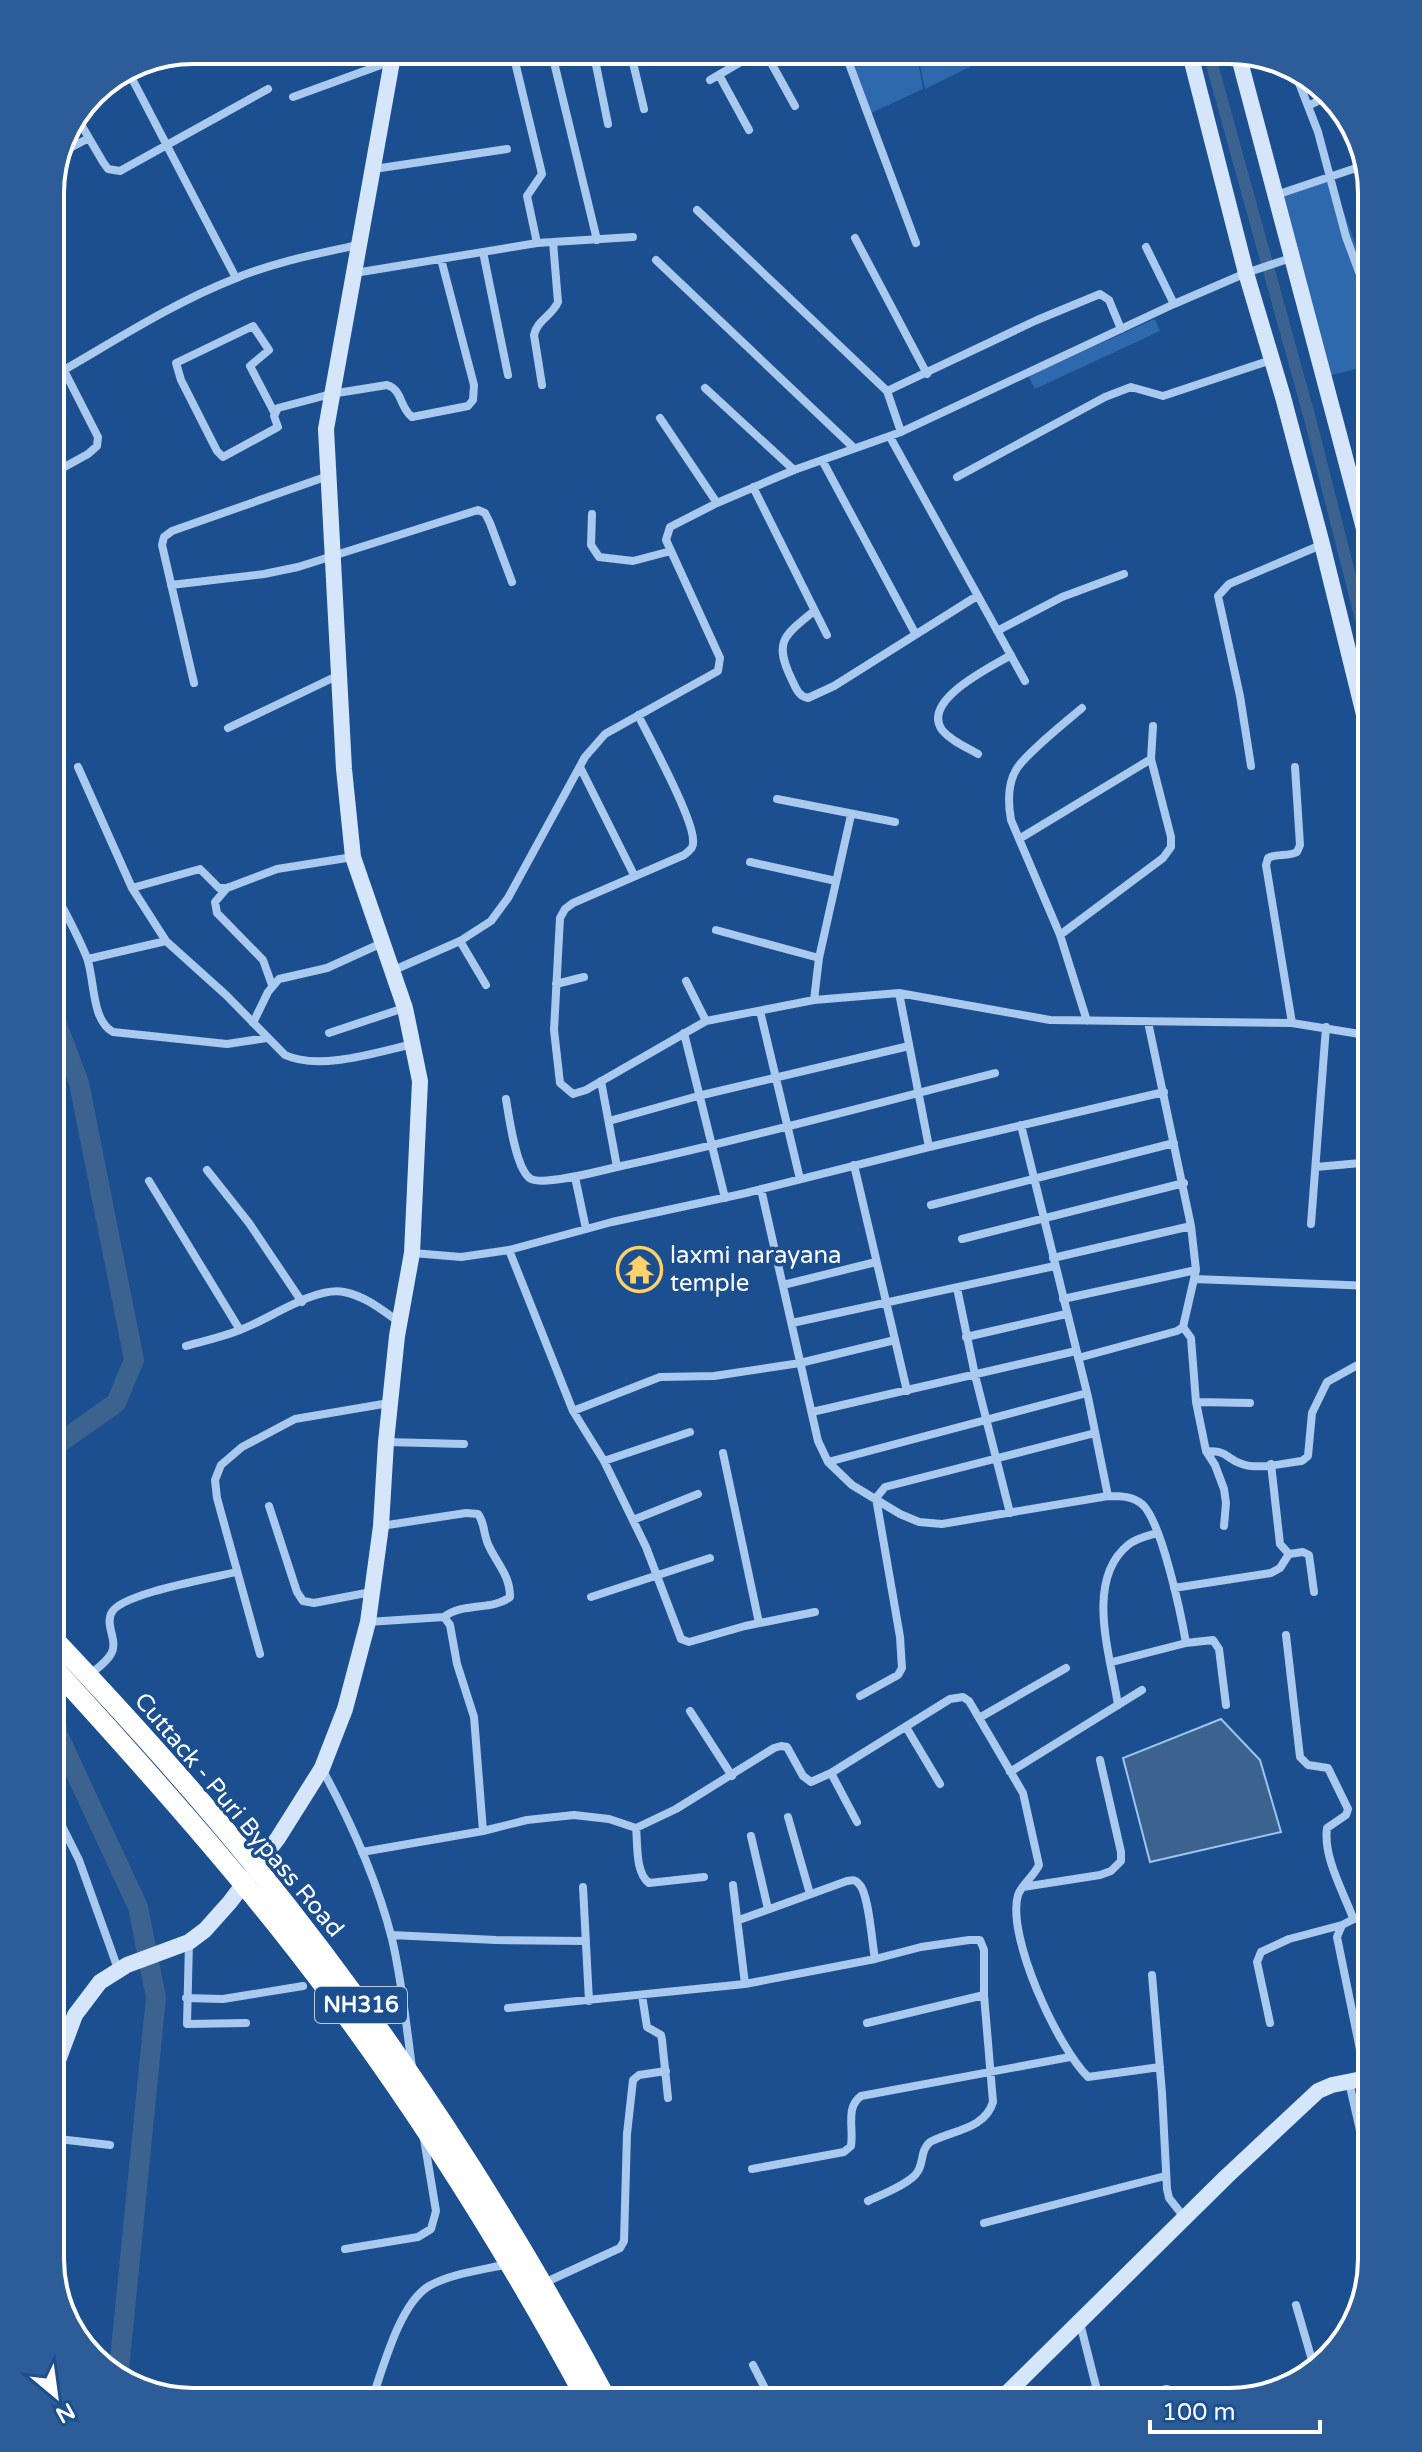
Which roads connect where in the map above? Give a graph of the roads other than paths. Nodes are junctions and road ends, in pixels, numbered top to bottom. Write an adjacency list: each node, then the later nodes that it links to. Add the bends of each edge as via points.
1 (370, 64): 17 (street)
2 (391, 64): 29 (street)
3 (517, 64): 38 (street, via 542,174 527,196)
4 (554, 64): 36 (street)
5 (596, 64): 22 (street)
6 (633, 64): 21 (street)
7 (738, 64): 12 (street)
8 (771, 64): 19 (street)
9 (849, 64): 39 (street)
10 (1193, 64): 48 (street)
11 (1241, 64): 32 (street)
12 (719, 75): 14 (street); 24 (street)
13 (133, 79): 26 (street)
14 (710, 80)
15 (1300, 86): 20 (street)
16 (268, 89): 26 (street)
17 (293, 97)
18 (1319, 101): 20 (street)
19 (795, 106)
20 (1308, 106): 31 (street)
21 (644, 109)
22 (608, 124)
23 (83, 127): 25 (street)
24 (749, 130)
25 (89, 138): 26 (street, via 113,171); 27 (street)
26 (168, 145): 49 (street)
27 (73, 146)
28 (507, 149): 29 (street)
29 (373, 169): 40 (street)
30 (1356, 169): 31 (street)
31 (1331, 178): 32 (street); 46 (street)
32 (1276, 195): 43 (street)
33 (697, 210): 58 (street)
34 (633, 237): 36 (street)
35 (855, 238): 54 (street)
36 (597, 240): 37 (street)
37 (553, 242): 38 (street); 56 (street, via 558,302 534,335)
38 (537, 243): 42 (street)
39 (916, 243)
40 (359, 245): 47 (street); 49 (street, via 287,260)
41 (1146, 247): 50 (street)
42 (483, 252): 44 (street); 55 (street)
43 (1291, 258): 48 (street); 72 (street)
44 (441, 259): 47 (street); 59 (street, via 474,385 473,400 468,406 412,417 399,391 387,385)
45 (656, 260): 64 (street)
46 (1358, 269)
47 (355, 273): 59 (street)
48 (1246, 273): 50 (street); 52 (street)
49 (236, 278): 53 (street)
50 (1174, 304): 51 (street)
51 (1121, 329): 54 (street, via 1109,300 1100,294); 62 (street)
52 (1272, 360): 69 (street, via 1163,396 1131,387); 74 (street)
53 (64, 370): 66 (street, via 98,437 97,446)
54 (927, 374): 58 (street)
55 (508, 375)
56 (542, 385)
57 (705, 388): 67 (street)
58 (887, 391): 62 (street)
59 (331, 394): 60 (street); 68 (street)
60 (274, 412): 60 (street, via 250,366 269,350 253,326 176,363 223,457 278,427)
61 (660, 418): 71 (street)
62 (901, 432): 63 (street)
63 (890, 437): 64 (street); 80 (street)
64 (854, 448): 65 (street)
65 (822, 460): 67 (street); 83 (street)
66 (64, 467)
67 (794, 470): 70 (street)
68 (328, 476): 76 (street); 79 (street, via 172,531 162,545)
69 (957, 477)
70 (753, 487): 71 (street); 81 (street)
71 (717, 503): 75 (street, via 670,527 666,540)
72 (1358, 507)
73 (592, 514): 75 (street, via 591,545 599,557 633,561)
74 (1322, 544): 89 (street); 96 (street, via 1229,584 1218,596)
75 (671, 551): 91 (street, via 721,666 712,676)
76 (334, 556): 78 (street, via 478,510 490,523); 79 (street, via 264,574); 86 (street)
77 (1124, 574): 82 (street, via 1073,592)
78 (512, 582)
79 (171, 585): 88 (street)
80 (977, 596): 82 (street); 83 (street)
81 (814, 611): 83 (street, via 788,633 780,652 801,697 834,686); 84 (street)
82 (997, 631): 85 (street)
83 (915, 633)
84 (827, 635)
85 (1011, 655): 87 (street); 94 (street, via 951,694 938,713 944,732)
86 (339, 675): 93 (street); 104 (street)
87 (1025, 681)
88 (194, 683)
89 (1358, 690)
90 (1082, 708): 103 (street, via 1017,767 1008,805)
91 (638, 715): 98 (street, via 605,734); 106 (street, via 694,842 684,855)
92 (1153, 726): 95 (street)
93 (228, 728)
94 (978, 754)
95 (1151, 759): 103 (street); 112 (street, via 1171,847)
96 (1251, 766)
97 (78, 767): 108 (street)
98 (580, 767): 106 (street); 114 (street, via 501,910)
99 (1295, 767): 132 (street, via 1300,845 1291,855 1268,858 1266,865)
100 (777, 799): 101 (street)
101 (851, 815): 102 (street); 107 (street)
102 (895, 822)
103 (1019, 839): 112 (street)
104 (353, 857): 109 (street, via 277,869); 115 (street)
105 (750, 862): 107 (street)
106 (634, 875): 121 (street, via 565,909)
107 (836, 881): 116 (street)
108 (132, 888): 109 (street, via 194,869); 113 (street)
109 (227, 888): 122 (street, via 215,902 217,913 263,960)
110 (64, 912): 117 (street)
111 (716, 930): 116 (street)
112 (1060, 935): 129 (street)
113 (166, 941): 117 (street); 131 (street)
114 (460, 941): 118 (street); 123 (street)
115 (383, 943): 118 (street); 122 (street)
116 (819, 958): 125 (street)
117 (88, 959): 137 (street, via 100,1016 113,1032 227,1044)
118 (394, 970): 126 (street)
119 (584, 977): 121 (street)
120 (686, 981): 128 (street)
121 (556, 984): 142 (street, via 560,1083 573,1094)
122 (272, 985): 131 (street)
123 (486, 985)
124 (899, 993): 125 (street); 129 (street, via 1050,1020); 139 (street)
125 (814, 1000): 127 (street)
126 (405, 1008): 134 (street); 138 (street)
127 (760, 1011): 128 (street); 141 (street)
128 (706, 1021): 135 (street)
129 (1087, 1021): 130 (street)
130 (1148, 1022): 132 (street); 143 (street)
131 (253, 1023): 137 (street)
132 (1292, 1023): 133 (street)
133 (1326, 1027): 136 (street); 156 (street)
134 (329, 1033)
135 (684, 1033): 142 (street); 145 (street)
136 (1358, 1033)
137 (267, 1038): 138 (street, via 285,1055 310,1060)
138 (414, 1043): 172 (street, via 420,1081)
139 (909, 1046): 141 (street); 144 (street)
140 (995, 1073): 144 (street)
141 (777, 1078): 145 (street); 149 (street)
142 (601, 1081): 147 (street)
143 (1164, 1092): 148 (street); 150 (street)
144 (919, 1093): 149 (street); 152 (street)
145 (698, 1096): 147 (street); 151 (street)
146 (506, 1099): 158 (street, via 520,1167 527,1177)
147 (609, 1121): 155 (street)
148 (1021, 1125): 152 (street); 159 (street)
149 (788, 1127): 151 (street); 160 (street)
150 (1174, 1143): 159 (street); 162 (street)
151 (711, 1147): 155 (street); 164 (street)
152 (929, 1147): 154 (street)
153 (1358, 1163): 156 (street)
154 (854, 1165): 160 (street); 173 (street)
155 (617, 1167): 158 (street)
156 (1316, 1167): 167 (street)
157 (207, 1170): 180 (street)
158 (575, 1177): 169 (street)
159 (1034, 1177): 165 (street); 166 (street)
160 (800, 1179): 163 (street)
161 (149, 1181): 186 (street)
162 (1184, 1183): 166 (street); 168 (street)
163 (761, 1189): 164 (street); 176 (street)
164 (725, 1198): 169 (street)
165 (931, 1205)
166 (1045, 1220): 170 (street); 174 (street)
167 (1311, 1224)
168 (1191, 1226): 174 (street); 175 (street)
169 (586, 1229): 171 (street)
170 (962, 1239)
171 (509, 1250): 172 (street, via 461,1257); 199 (street)
172 (411, 1256): 183 (street)
173 (876, 1262): 176 (street); 181 (street)
174 (1054, 1262): 178 (street); 179 (street)
175 (1195, 1274): 177 (street); 179 (street); 185 (street)
176 (783, 1285): 184 (street)
177 (1358, 1285)
178 (957, 1288): 181 (street); 187 (street)
179 (1063, 1299): 182 (street)
180 (302, 1302): 183 (street, via 343,1292); 186 (street)
181 (886, 1303): 184 (street); 188 (street)
182 (1066, 1314): 187 (street); 190 (street)
183 (399, 1317): 197 (street)
184 (792, 1323): 191 (street)
185 (1183, 1327): 190 (street); 196 (street, via 1191,1338)
186 (240, 1330): 189 (street)
187 (966, 1337): 193 (street)
188 (895, 1340): 191 (street); 194 (street)
189 (186, 1346)
190 (1077, 1355): 193 (street); 195 (street)
191 (800, 1363): 199 (street, via 714,1376 660,1377); 200 (street)
192 (1358, 1365): 211 (street, via 1327,1382 1312,1413 1308,1456)
193 (975, 1375): 194 (street); 201 (street)
194 (907, 1391): 200 (street)
195 (1087, 1393): 201 (street); 203 (street)
196 (1196, 1402): 198 (street); 206 (street)
197 (389, 1403): 204 (street); 223 (street, via 295,1419 242,1447 221,1465 215,1480 217,1498)
198 (1250, 1403)
199 (573, 1411): 209 (street)
200 (812, 1412): 210 (street)
201 (986, 1418): 208 (street); 210 (street)
202 (690, 1432): 209 (street)
203 (1095, 1433): 208 (street); 213 (street)
204 (386, 1442): 205 (street); 218 (street)
205 (464, 1444)
206 (1206, 1451): 211 (street, via 1222,1451 1243,1465); 219 (street, via 1224,1489)
207 (723, 1453): 232 (street)
208 (996, 1458): 214 (street, via 885,1487); 216 (street)
209 (604, 1461): 217 (street)
210 (828, 1462): 214 (street)
211 (1271, 1464): 221 (street, via 1280,1544)
212 (698, 1494): 217 (street)
213 (1108, 1496): 216 (street); 220 (street, via 1127,1496 1142,1504)
214 (876, 1498): 216 (street, via 919,1522 942,1524); 242 (street, via 902,1668)
215 (269, 1506): 226 (street, via 303,1601)
216 (1010, 1513)
217 (633, 1520): 224 (street)
218 (381, 1526): 226 (street); 230 (street, via 478,1514 507,1578 510,1597)
219 (1224, 1526)
220 (1157, 1533): 225 (street); 237 (street, via 1130,1543 1119,1554 1104,1586 1103,1620)
221 (1289, 1554): 225 (street, via 1271,1573); 227 (street, via 1309,1555)
222 (710, 1558): 224 (street)
223 (236, 1572): 236 (street); 239 (street, via 121,1604 112,1611 111,1655)
224 (656, 1575): 228 (street); 232 (street, via 681,1639 689,1642)
225 (1174, 1588): 234 (street)
226 (371, 1592): 231 (street)
227 (1314, 1592)
228 (591, 1597)
229 (815, 1612): 232 (street)
230 (444, 1617): 231 (street); 258 (street, via 474,1717)
231 (368, 1622): 249 (street, via 345,1709)
232 (759, 1623)
233 (1286, 1635): 270 (street, via 1300,1757 1308,1765 1328,1768 1348,1809 1326,1834)
234 (1186, 1643): 237 (street); 244 (street, via 1217,1643)
235 (64, 1650): 239 (highway, Cuttack - Puri Bypass Road / NH316)
236 (260, 1654)
237 (1112, 1662): 243 (street)
238 (1066, 1668): 246 (street)
239 (88, 1676): 261 (highway, Cuttack - Puri Bypass Road / NH316)
240 (64, 1679): 263 (highway, Cuttack - Puri Bypass Road / NH316)
241 (1142, 1690): 243 (street)
242 (860, 1696)
243 (1118, 1705): 250 (street)
244 (1226, 1705)
245 (690, 1711): 252 (street)
246 (979, 1718): 247 (street, via 969,1701 957,1696); 250 (street)
247 (906, 1727): 251 (street); 253 (street)
248 (1100, 1760): 266 (street, via 1121,1852 1117,1867 1100,1875)
249 (322, 1768): 260 (street); 261 (street)
250 (1010, 1772): 266 (street, via 1023,1793 1039,1865)
251 (831, 1773): 252 (street, via 807,1781 787,1747 781,1746); 255 (street)
252 (732, 1776): 256 (street)
253 (940, 1784)
254 (788, 1817): 267 (street)
255 (857, 1822)
256 (636, 1828): 258 (street, via 580,1815); 262 (street, via 640,1869 649,1883)
257 (64, 1830): 277 (street)
258 (483, 1831): 260 (street)
259 (751, 1836): 268 (street)
260 (362, 1852): 273 (street)
261 (257, 1868): 263 (street); 295 (highway, Cuttack - Puri Bypass Road / NH316)
262 (704, 1877)
263 (243, 1885): 275 (street, via 215,1919); 298 (highway, Cuttack - Puri Bypass Road / NH316)
264 (733, 1885): 271 (street)
265 (583, 1887): 274 (street)
266 (1022, 1887): 290 (street, via 1017,1906 1022,1950)
267 (810, 1894): 268 (street); 276 (street, via 847,1881 861,1885)
268 (768, 1909): 271 (street)
269 (1358, 1916): 270 (street)
270 (1353, 1918): 272 (street)
271 (739, 1920): 279 (street)
272 (1342, 1925): 288 (street, via 1261,1952 1257,1962); 291 (street, via 1337,1937)
273 (391, 1935): 274 (street); 295 (street)
274 (586, 1941): 284 (street)
275 (182, 1945): 277 (street); 283 (street)
276 (875, 1959): 279 (street); 282 (street, via 975,1939 984,1950)
277 (123, 1967): 289 (street, via 100,1982 75,2015)
278 (1152, 1975): 292 (street)
279 (745, 1984): 281 (street)
280 (303, 1986): 283 (street, via 223,1999)
281 (642, 1995): 284 (street); 294 (street, via 647,2027 661,2035)
282 (984, 1995): 287 (street); 293 (street)
283 (186, 1998): 286 (street, via 187,2024)
284 (589, 2001): 285 (street)
285 (508, 2008)
286 (246, 2023)
287 (867, 2023)
288 (1270, 2023)
289 (64, 2044)
290 (1070, 2057): 292 (street, via 1088,2077); 293 (street)
291 (1358, 2057)
292 (1160, 2067): 302 (street)
293 (991, 2070): 301 (street, via 861,2096 851,2108 851,2146 844,2152); 303 (street, via 990,2113 979,2123 930,2142 913,2178)
294 (662, 2072): 297 (street); 308 (street, via 639,2075 632,2084 624,2241 615,2251)
295 (413, 2078): 308 (highway, Cuttack - Puri Bypass Road / NH316)
296 (1358, 2080): 304 (street, via 1318,2091)
297 (668, 2098)
298 (422, 2126): 306 (street, via 436,2211 431,2229 418,2237); 307 (highway, Cuttack - Puri Bypass Road / NH316)
299 (64, 2140): 300 (street)
300 (110, 2145)
301 (752, 2169)
302 (1165, 2176): 304 (street, via 1169,2198); 305 (street)
303 (868, 2201)
304 (1185, 2218): 310 (street)
305 (984, 2223)
306 (345, 2249)
307 (508, 2263): 313 (street, via 442,2280 413,2300); 314 (highway, Cuttack - Puri Bypass Road / NH316)
308 (544, 2283): 315 (highway, Cuttack - Puri Bypass Road / NH316)
309 (1296, 2305): 311 (street)
310 (1080, 2323): 317 (street); 318 (street)
311 (1311, 2358)
312 (753, 2365): 316 (street)
313 (377, 2388)
314 (580, 2388)
315 (600, 2388)
316 (765, 2388)
317 (1013, 2388)
318 (1099, 2388)

